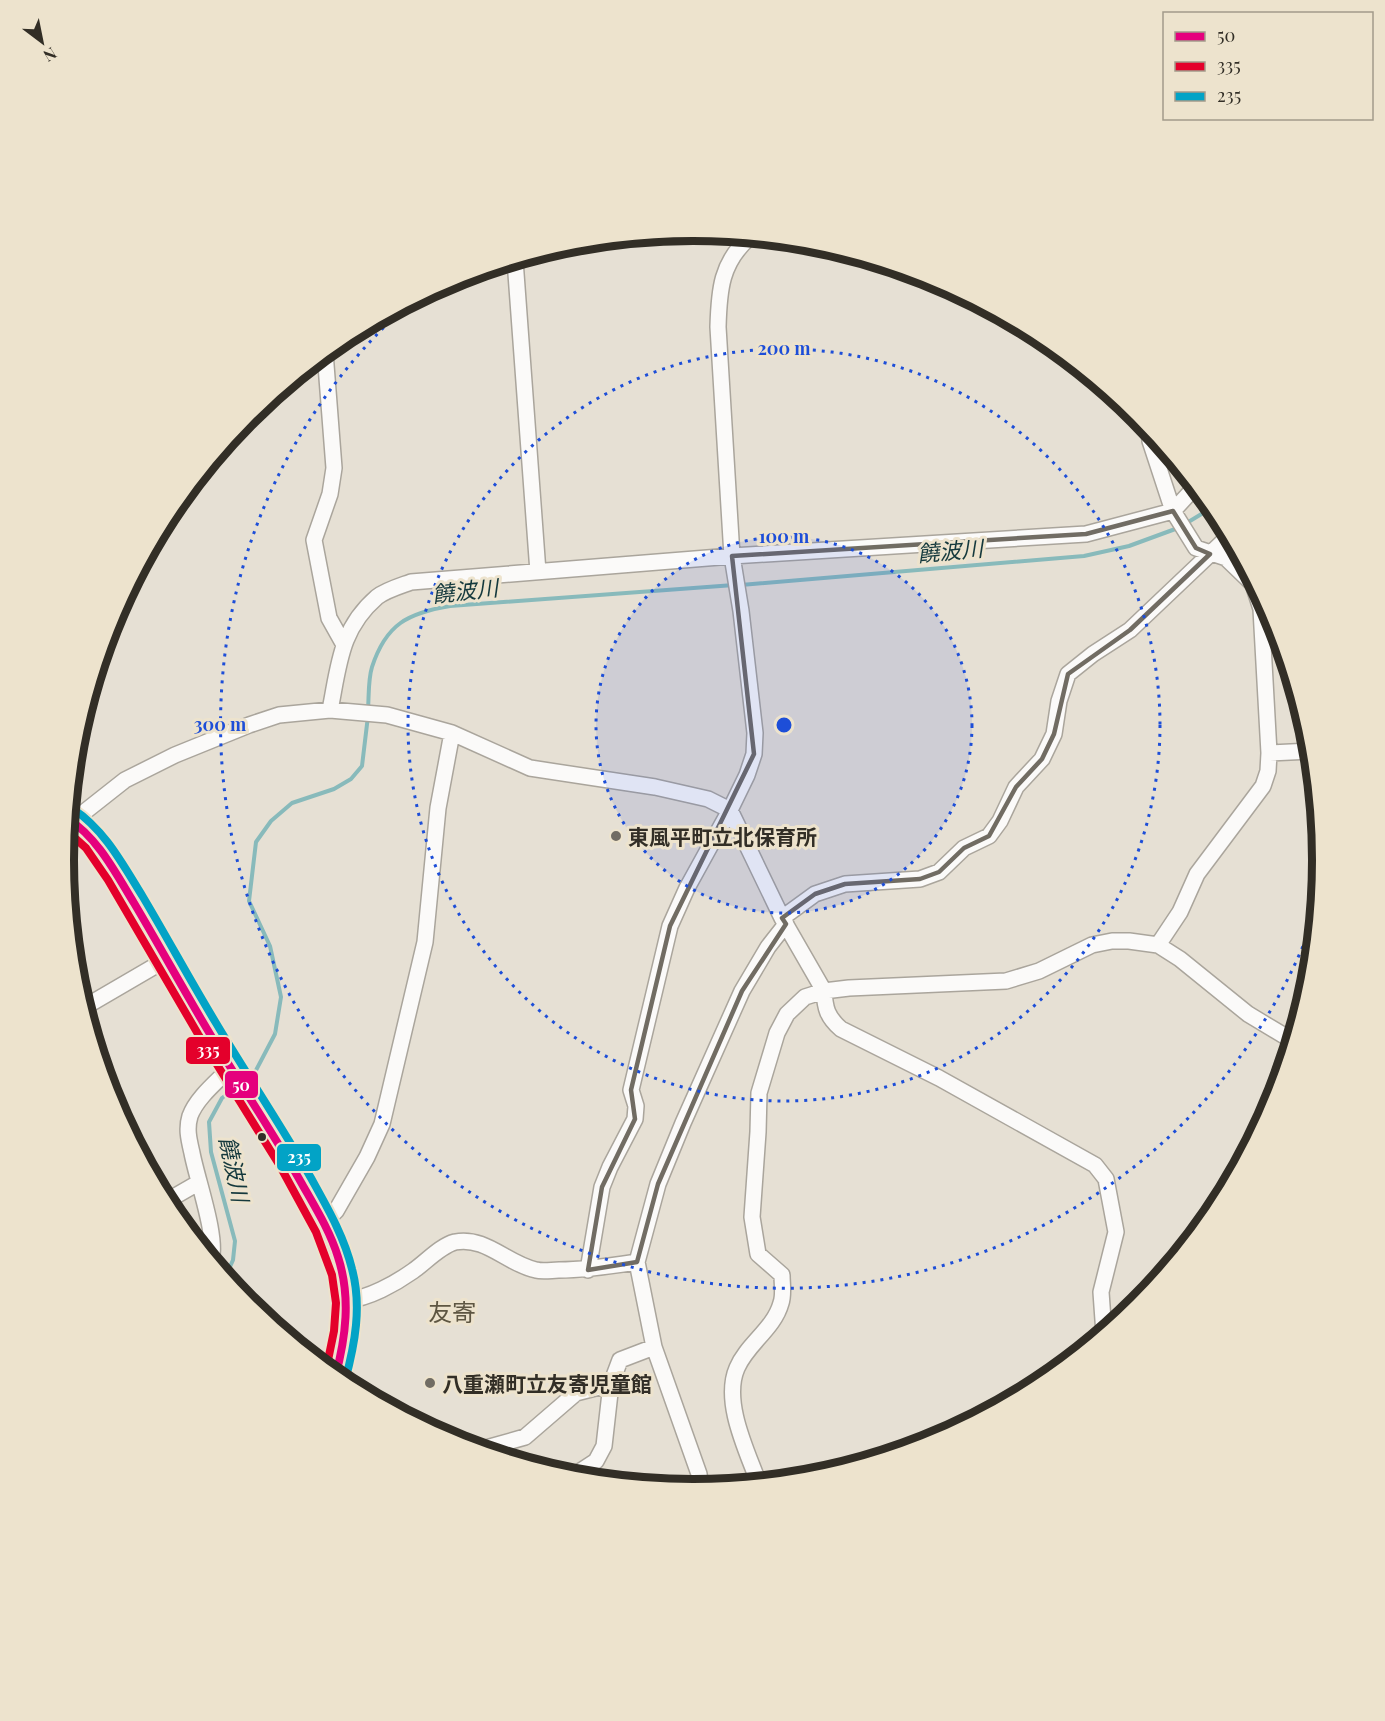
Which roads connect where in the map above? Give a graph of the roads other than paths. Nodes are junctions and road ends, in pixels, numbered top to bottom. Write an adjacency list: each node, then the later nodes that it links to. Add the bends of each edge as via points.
1 (742, 244): 9 (street, via 725,269 718,297)
2 (516, 268): 11 (street)
3 (326, 362): 13 (street, via 334,468 330,494 314,540 329,618)
4 (1151, 445): 6 (street)
5 (1191, 493): 6 (street)
6 (1175, 515): 8 (street); 9 (street, via 1086,534)
7 (1222, 540): 8 (street)
8 (1203, 551): 10 (street, via 1226,558); 21 (street, via 1130,630 1068,674 1054,734 1042,759 1016,788 989,836 964,848 939,872 920,879 845,884 815,894)
9 (733, 560): 11 (street); 18 (street, via 755,744 747,775)
10 (1240, 571)
11 (538, 572): 13 (street, via 411,582 378,596 357,619)
12 (1262, 618): 17 (street)
13 (343, 643): 14 (street)
14 (330, 710): 15 (street, via 383,715); 19 (street, via 279,715 175,755 125,780)
15 (452, 733): 18 (street, via 530,768 655,787 708,799); 30 (street, via 438,808 425,942 382,1124 336,1211)
16 (1302, 751): 17 (street)
17 (1269, 753): 22 (street, via 1263,786 1197,874 1180,912)
18 (730, 810): 21 (street); 33 (street, via 669,926 631,1090 635,1119 602,1187)
19 (75, 815)
20 (75, 825): 23 (highway, via 108,862)
21 (784, 921): 24 (street); 32 (street, via 742,991 683,1123 658,1184)
22 (1158, 945): 24 (street, via 1112,941 1092,945 1006,981); 26 (street, via 1248,1014)
23 (167, 959): 25 (street); 27 (highway)
24 (824, 991): 35 (street, via 825,1009 841,1029 939,1078 1095,1165 1106,1179 1116,1232 1101,1292); 41 (street, via 805,997 787,1014 777,1033 759,1093 752,1217 758,1254 782,1275 782,1302 736,1370 735,1422)
25 (91, 1004)
26 (1286, 1037)
27 (233, 1070): 28 (street, via 198,1102 190,1116 188,1132); 30 (highway)
28 (198, 1183): 29 (street); 31 (street)
29 (174, 1197)
30 (324, 1223): 34 (highway, via 339,1260)
31 (213, 1252)
32 (637, 1262): 33 (street); 36 (street)
33 (588, 1270): 34 (street, via 537,1270 468,1241 453,1243 383,1288)
34 (347, 1300): 37 (highway, via 348,1315)
35 (1103, 1324)
36 (654, 1347): 38 (street, via 620,1360); 42 (street)
37 (337, 1367)
38 (611, 1384): 39 (street, via 576,1393 525,1437); 40 (street, via 604,1446 596,1461)
39 (492, 1446)
40 (583, 1470)
41 (756, 1476)
42 (700, 1480)

